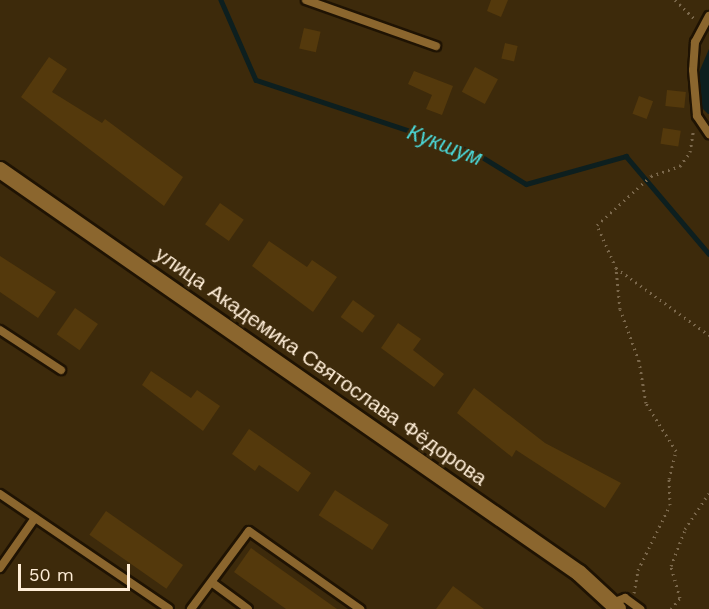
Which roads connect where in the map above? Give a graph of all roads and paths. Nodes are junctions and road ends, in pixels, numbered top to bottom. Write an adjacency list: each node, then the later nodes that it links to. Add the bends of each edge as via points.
1 (306, 0): 5 (lane)
2 (675, 0): 4 (path)
3 (709, 16): 4 (lane)
4 (704, 26): 6 (lane, via 694,52)
5 (436, 46)
6 (697, 116): 7 (lane); 9 (path, via 690,152 668,173 651,176 597,225)
7 (709, 134)
8 (0, 170): 19 (street, улица Академика Святослава Фёдорова)
9 (616, 268): 11 (path); 18 (path, via 620,309 639,361 646,404 676,451 669,479 670,506 638,570)
10 (0, 330): 12 (lane)
11 (709, 335)
12 (61, 370)
13 (709, 493): 25 (path, via 685,529 671,566 680,598)
14 (0, 494): 15 (lane)
15 (34, 518): 16 (lane); 20 (lane)
16 (0, 568)
17 (214, 584): 21 (lane); 22 (lane); 23 (lane, via 249,531)
18 (633, 601): 19 (lane); 24 (lane)
19 (616, 605)
20 (169, 609)
21 (190, 609)
22 (248, 609)
23 (360, 609)
24 (640, 609)
25 (671, 609)

